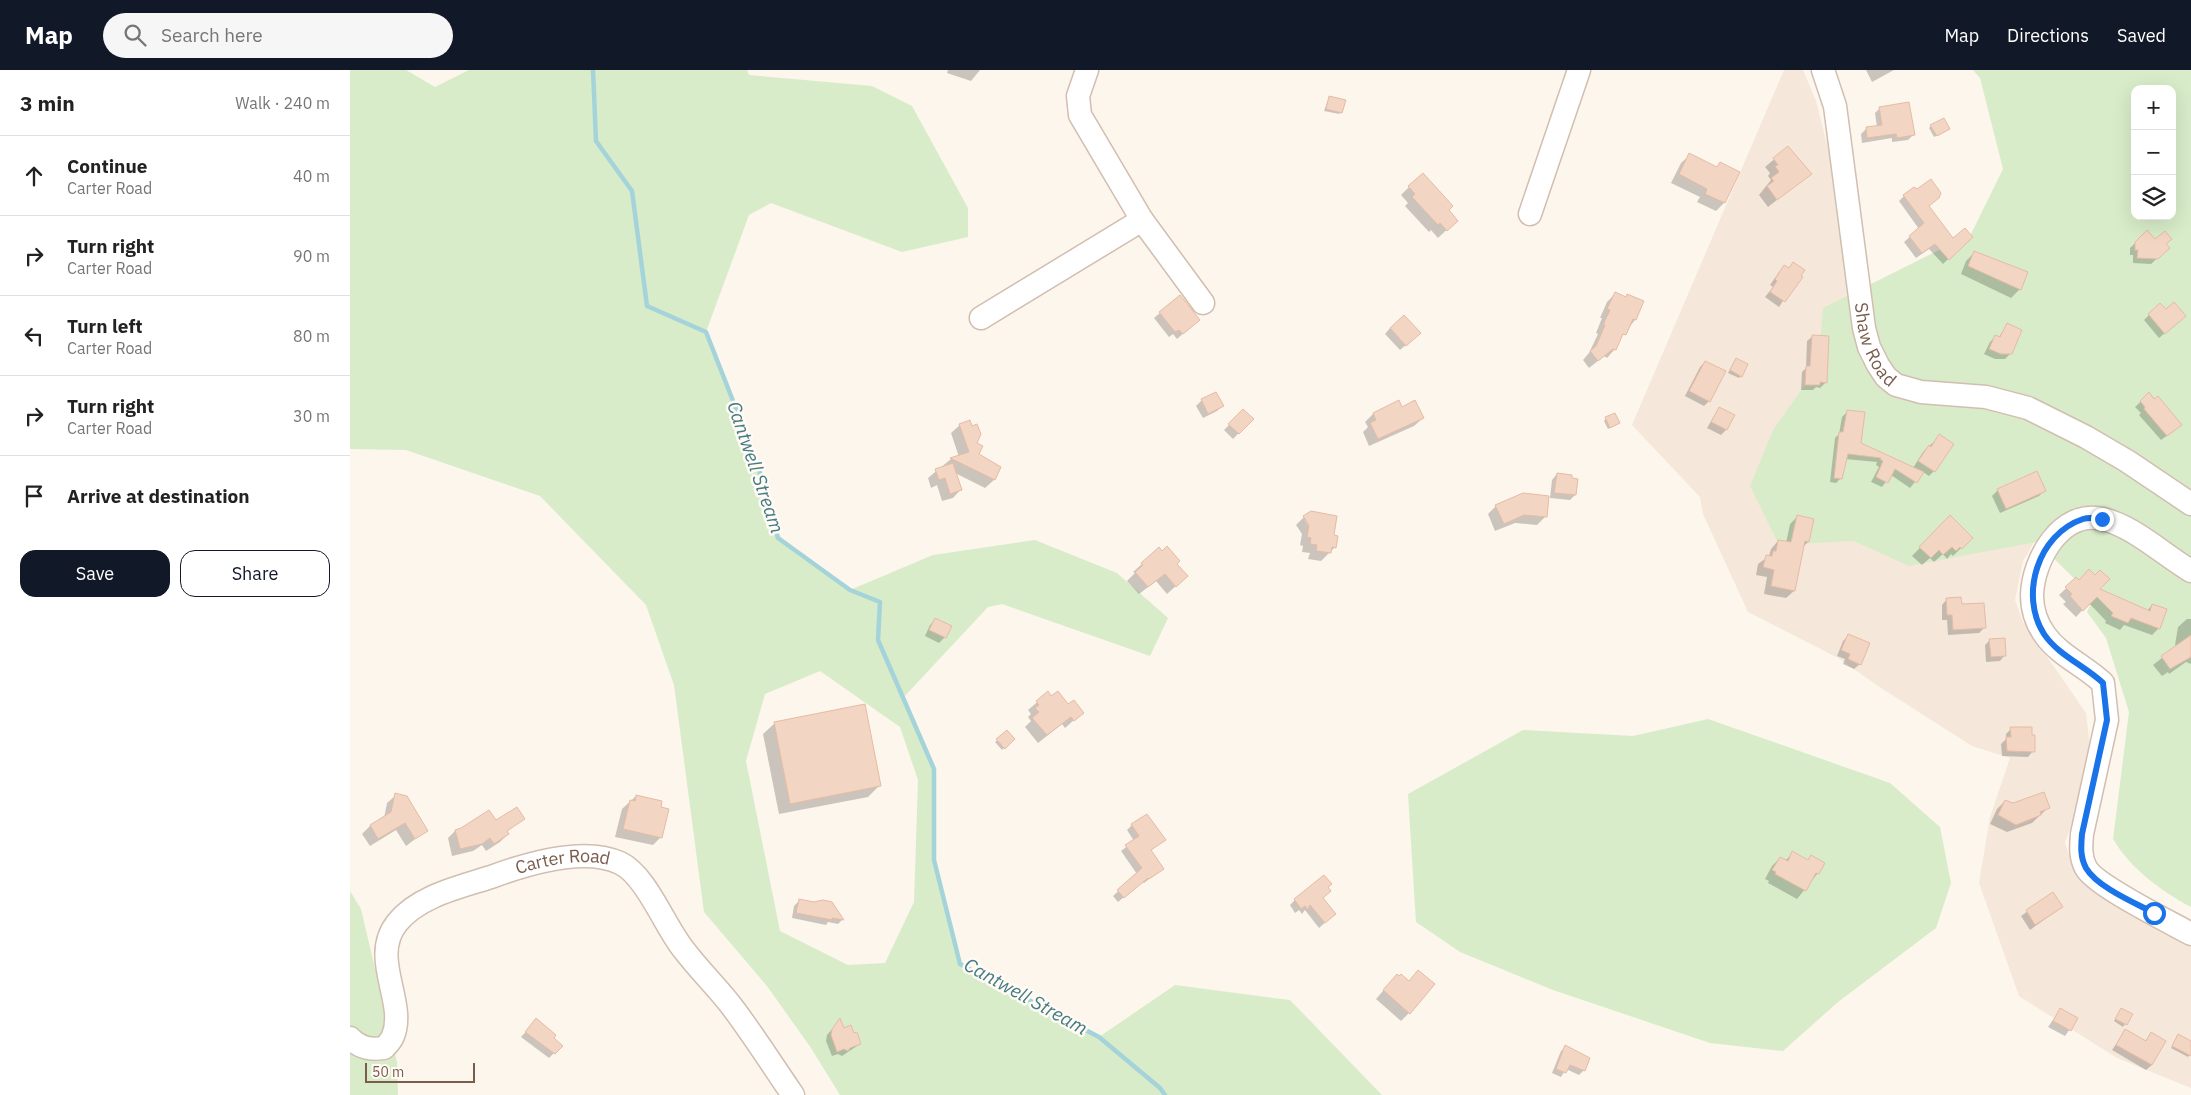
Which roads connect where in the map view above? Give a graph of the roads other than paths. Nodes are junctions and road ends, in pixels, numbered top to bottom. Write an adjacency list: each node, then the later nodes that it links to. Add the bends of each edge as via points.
1 (1087, 70): 5 (street, via 1078,96 1080,115)
2 (1580, 70): 4 (street)
3 (1823, 70): 8 (street, Shaw Road, via 1835,106 1864,328 1869,347 1886,377 1902,387 1921,392 1986,397 2028,408 2127,461)
4 (1530, 214)
5 (1142, 220): 6 (street); 7 (street)
6 (1203, 303)
7 (981, 318)
8 (2191, 504)
9 (2191, 571): 10 (street, via 2135,534 2102,519 2085,518 2067,526 2053,538 2041,556 2032,595 2035,616 2045,635 2103,683 2107,720 2082,834 2081,851 2087,869 2102,884)
10 (2191, 934)
11 (350, 1038): 12 (street, Carter Road, via 356,1045 371,1050 384,1048 393,1037 396,1021 386,946 396,924 406,912 496,875 542,862 594,857 620,863 639,878 683,949 732,1007)
12 (793, 1095)

